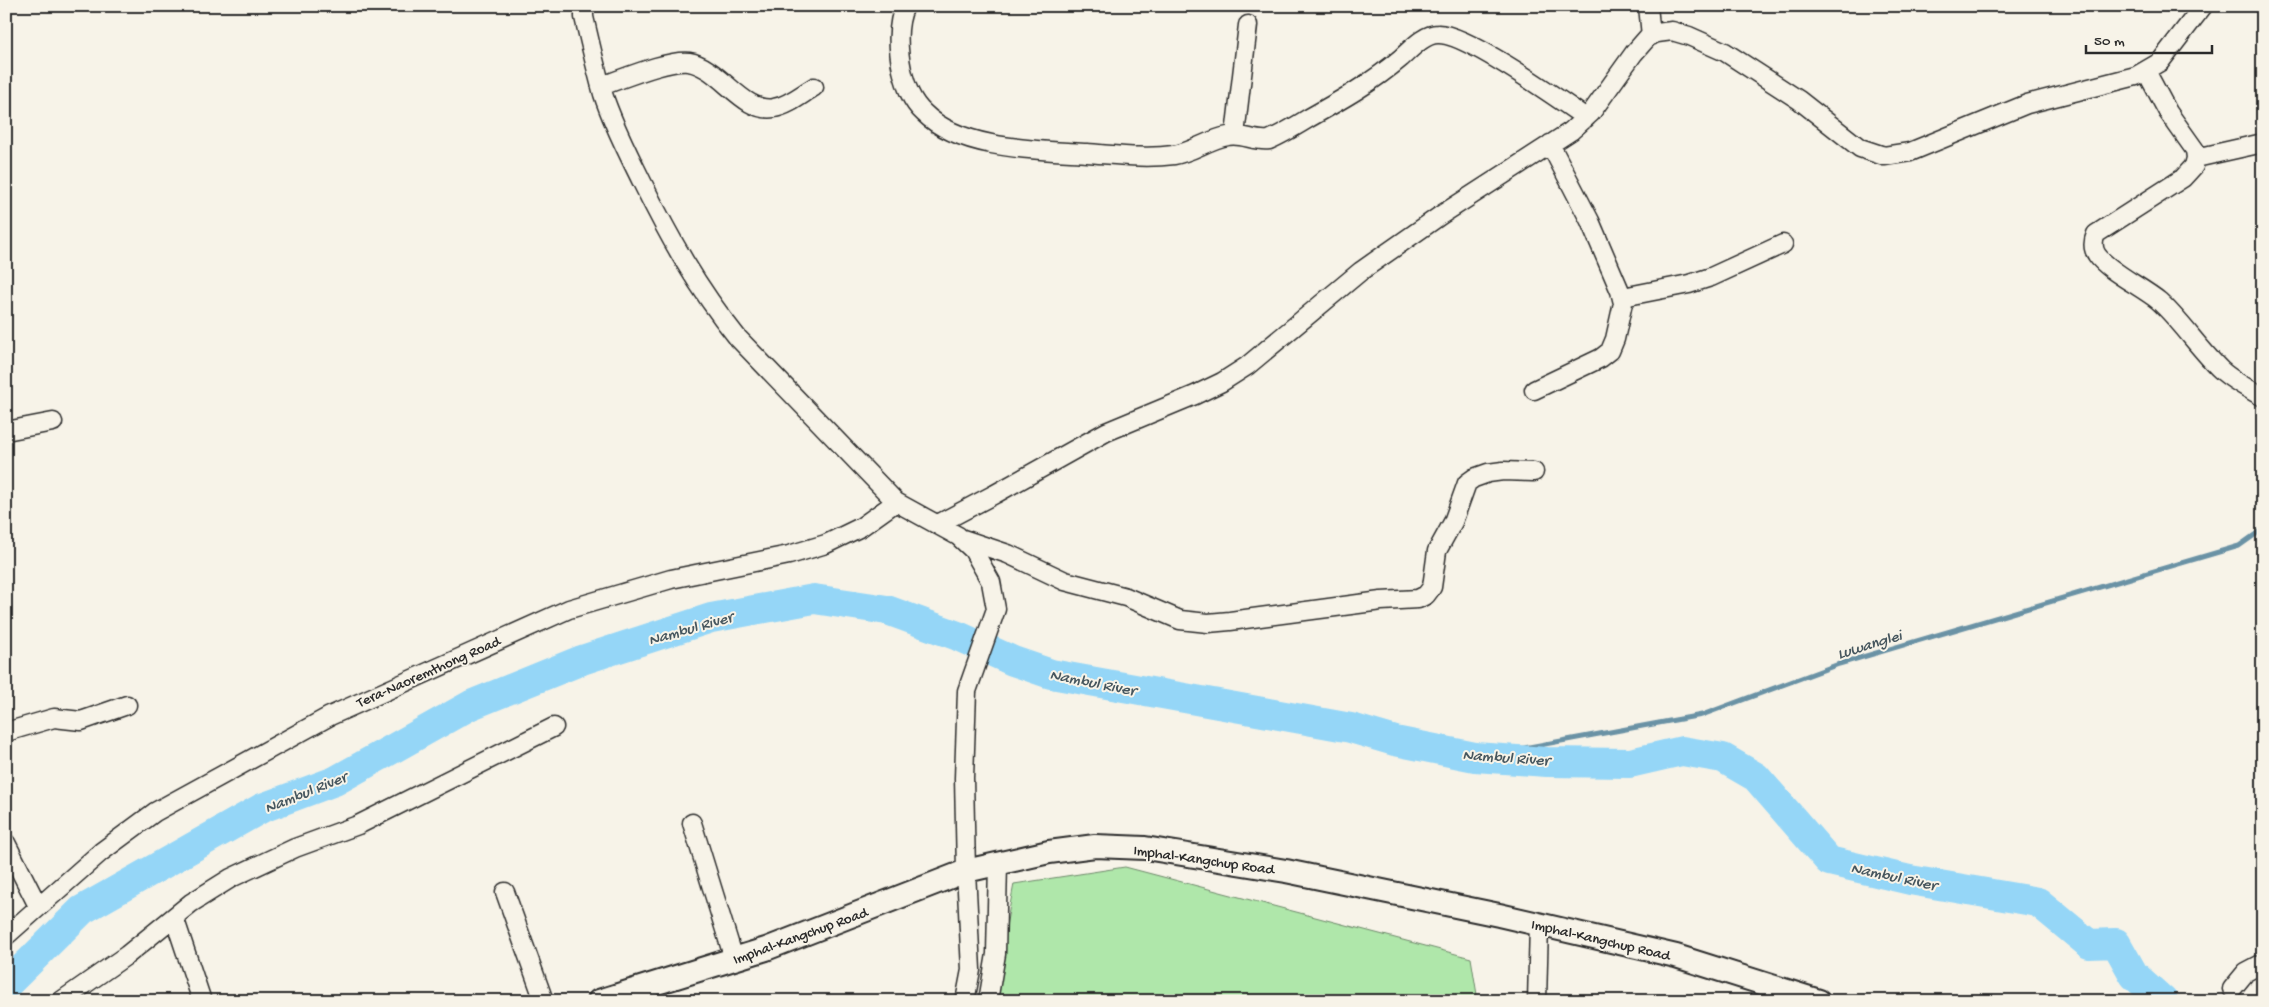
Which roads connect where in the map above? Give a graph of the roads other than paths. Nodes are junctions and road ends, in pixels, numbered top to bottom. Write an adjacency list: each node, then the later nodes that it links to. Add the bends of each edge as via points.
1 (584, 6): 8 (street)
2 (905, 6): 11 (street, via 899,34 900,60 911,96 924,114 942,127 969,138 1008,147 1138,157 1175,154)
3 (1648, 6): 6 (street)
4 (2203, 6): 7 (street, via 2166,56)
5 (1248, 25): 11 (street)
6 (1651, 36): 7 (street, via 1672,31 1709,44 1799,100 1860,148 1884,156 1910,152 2028,104 2116,82); 10 (street, via 1634,53)
7 (2146, 71): 14 (street, via 2168,112 2195,150)
8 (601, 86): 9 (street, via 669,64 687,62 706,68 747,101 766,109 784,105); 22 (street, via 622,142 668,234 714,309)
9 (814, 87)
10 (1586, 118): 11 (street, via 1502,63 1452,36 1436,34 1423,40 1374,79 1275,137 1262,141); 13 (street)
11 (1235, 135)
12 (2263, 143): 14 (street)
13 (1550, 144): 16 (street, via 1590,222); 23 (street, via 1361,272 1264,354 1222,382 1106,432)
14 (2196, 158): 18 (street, via 2194,166 2183,178 2096,234 2094,249 2109,266 2161,304 2223,372)
15 (1783, 244): 16 (street, via 1711,277)
16 (1623, 297): 17 (street, via 1615,340 1606,355)
17 (1534, 390)
18 (2263, 397)
19 (53, 422): 20 (street)
20 (6, 431)
21 (1534, 472): 24 (street, via 1488,473 1467,483 1437,551 1432,587 1418,599 1230,621 1180,620 1126,597 1066,581 1008,554)
22 (896, 502): 23 (street); 33 (street, Tera-Naoremthong Road, via 861,527 826,544 671,579 569,609 338,712 155,812 100,852)
23 (938, 524): 24 (street)
24 (961, 538): 31 (street, via 983,566 996,609 967,691 964,778)
25 (127, 705): 27 (street, via 81,721 54,718)
26 (554, 727): 34 (street, via 358,824 257,865)
27 (6, 732)
28 (692, 823): 37 (street)
29 (6, 843): 33 (street)
30 (998, 863): 31 (main road, Imphal-Kangchup Road); 35 (main road, Imphal-Kangchup Road, via 1095,846 1145,848 1286,871); 45 (street, via 996,954)
31 (966, 871): 37 (main road, Imphal-Kangchup Road); 44 (street, via 971,970)
32 (505, 892): 42 (street)
33 (38, 906): 36 (street, Tera-Naoremthong Road)
34 (174, 917): 40 (street); 41 (street)
35 (1539, 924): 46 (street); 47 (main road, Imphal-Kangchup Road, via 1676,956)
36 (6, 936)
37 (734, 959): 43 (main road, Imphal-Kangchup Road)
38 (2263, 963): 39 (street, via 2246,972)
39 (2232, 989)
40 (61, 1001)
41 (202, 1001)
42 (544, 1001)
43 (599, 1001)
44 (965, 1001)
45 (988, 1001)
46 (1537, 1001)
47 (1819, 1001)

